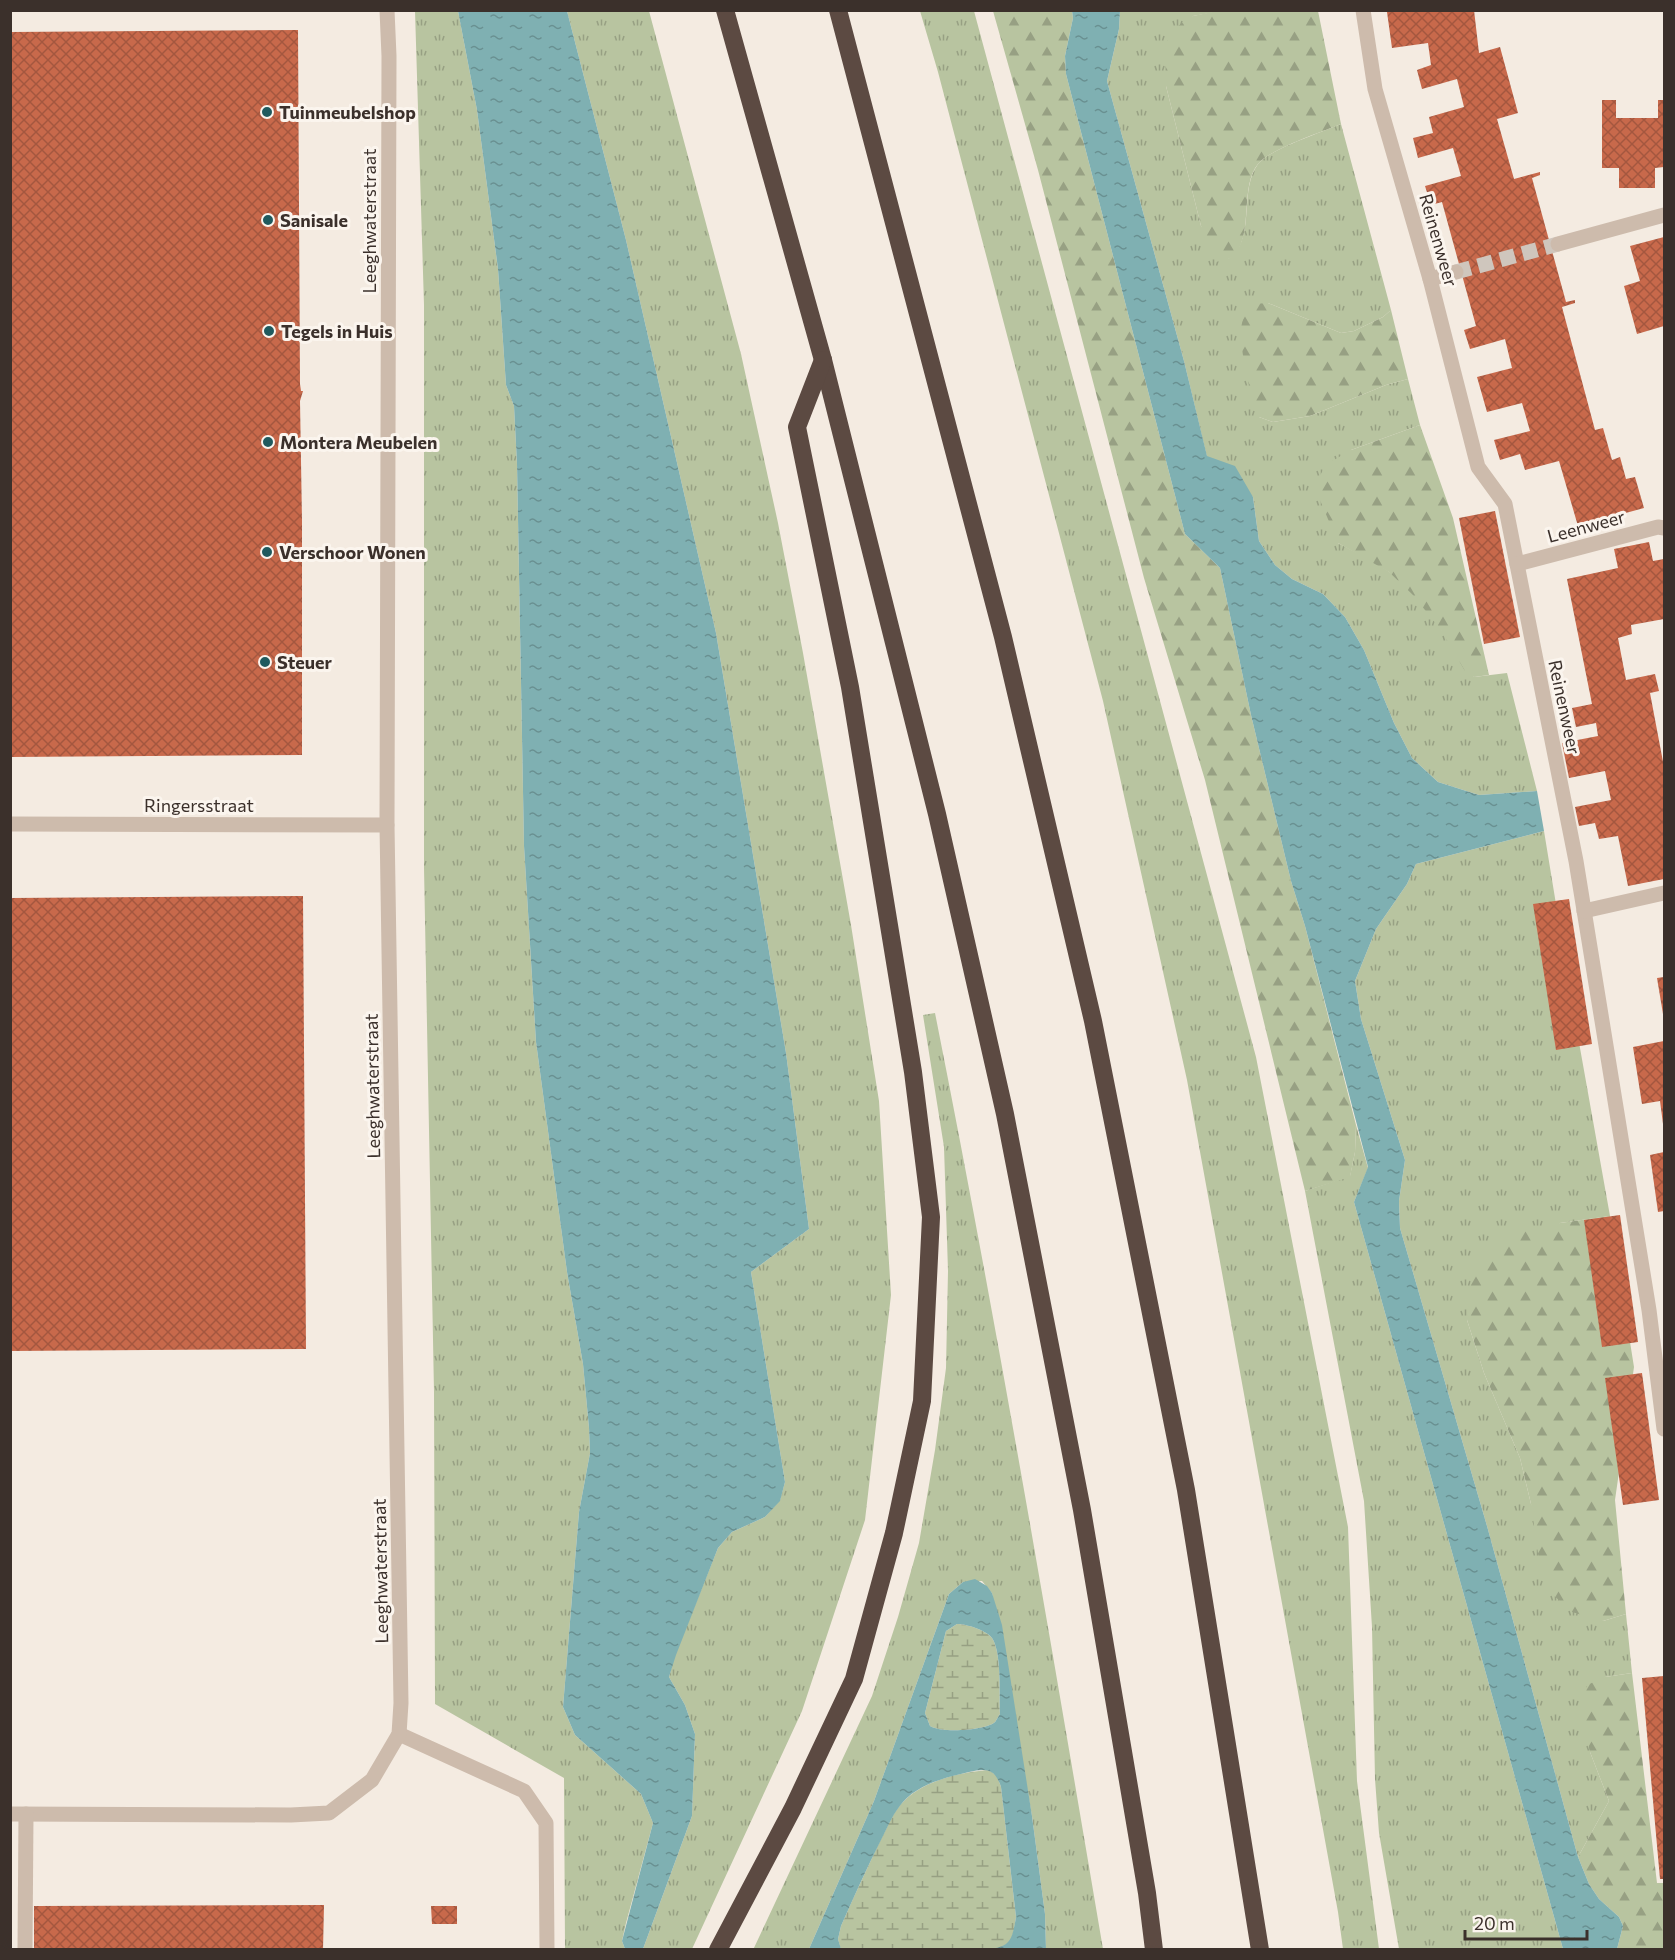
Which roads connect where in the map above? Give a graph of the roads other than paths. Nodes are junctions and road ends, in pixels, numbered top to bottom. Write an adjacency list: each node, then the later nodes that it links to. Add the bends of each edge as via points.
1 (387, 10): 13 (street, Leeghwaterstraat)
2 (725, 10): 9 (highway)
3 (838, 10): 25 (highway, via 1003,637 1093,1022 1186,1490)
4 (1363, 10): 8 (street, Reinenweer, via 1375,89)
5 (1665, 215): 6 (street)
6 (1558, 244)
7 (1456, 272): 8 (street)
8 (1430, 279): 11 (street, Reinenweer, via 1478,467 1505,504)
9 (822, 360): 23 (highway, via 797,427 850,687 913,1072 931,1217 922,1401 894,1533 854,1679 794,1808); 24 (highway, via 937,814 1005,1114 1084,1522)
10 (1665, 528): 11 (street, Leenweer)
11 (1517, 564): 15 (street, Reinenweer)
12 (10, 824): 13 (street, Ringersstraat)
13 (387, 825): 19 (street, Leeghwaterstraat)
14 (1665, 893): 15 (street)
15 (1584, 911): 16 (street, Reinenweer)
16 (1657, 1309): 17 (street, Reinenweer)
17 (1662, 1394): 18 (street, Reinenweer)
18 (1665, 1429)
19 (399, 1734): 20 (street, Leeghwaterstraat, via 372,1779 329,1813); 22 (street, via 525,1791 546,1823)
20 (18, 1814): 21 (street)
21 (25, 1950)
22 (547, 1950)
23 (718, 1950)
24 (1154, 1950)
25 (1260, 1950)

